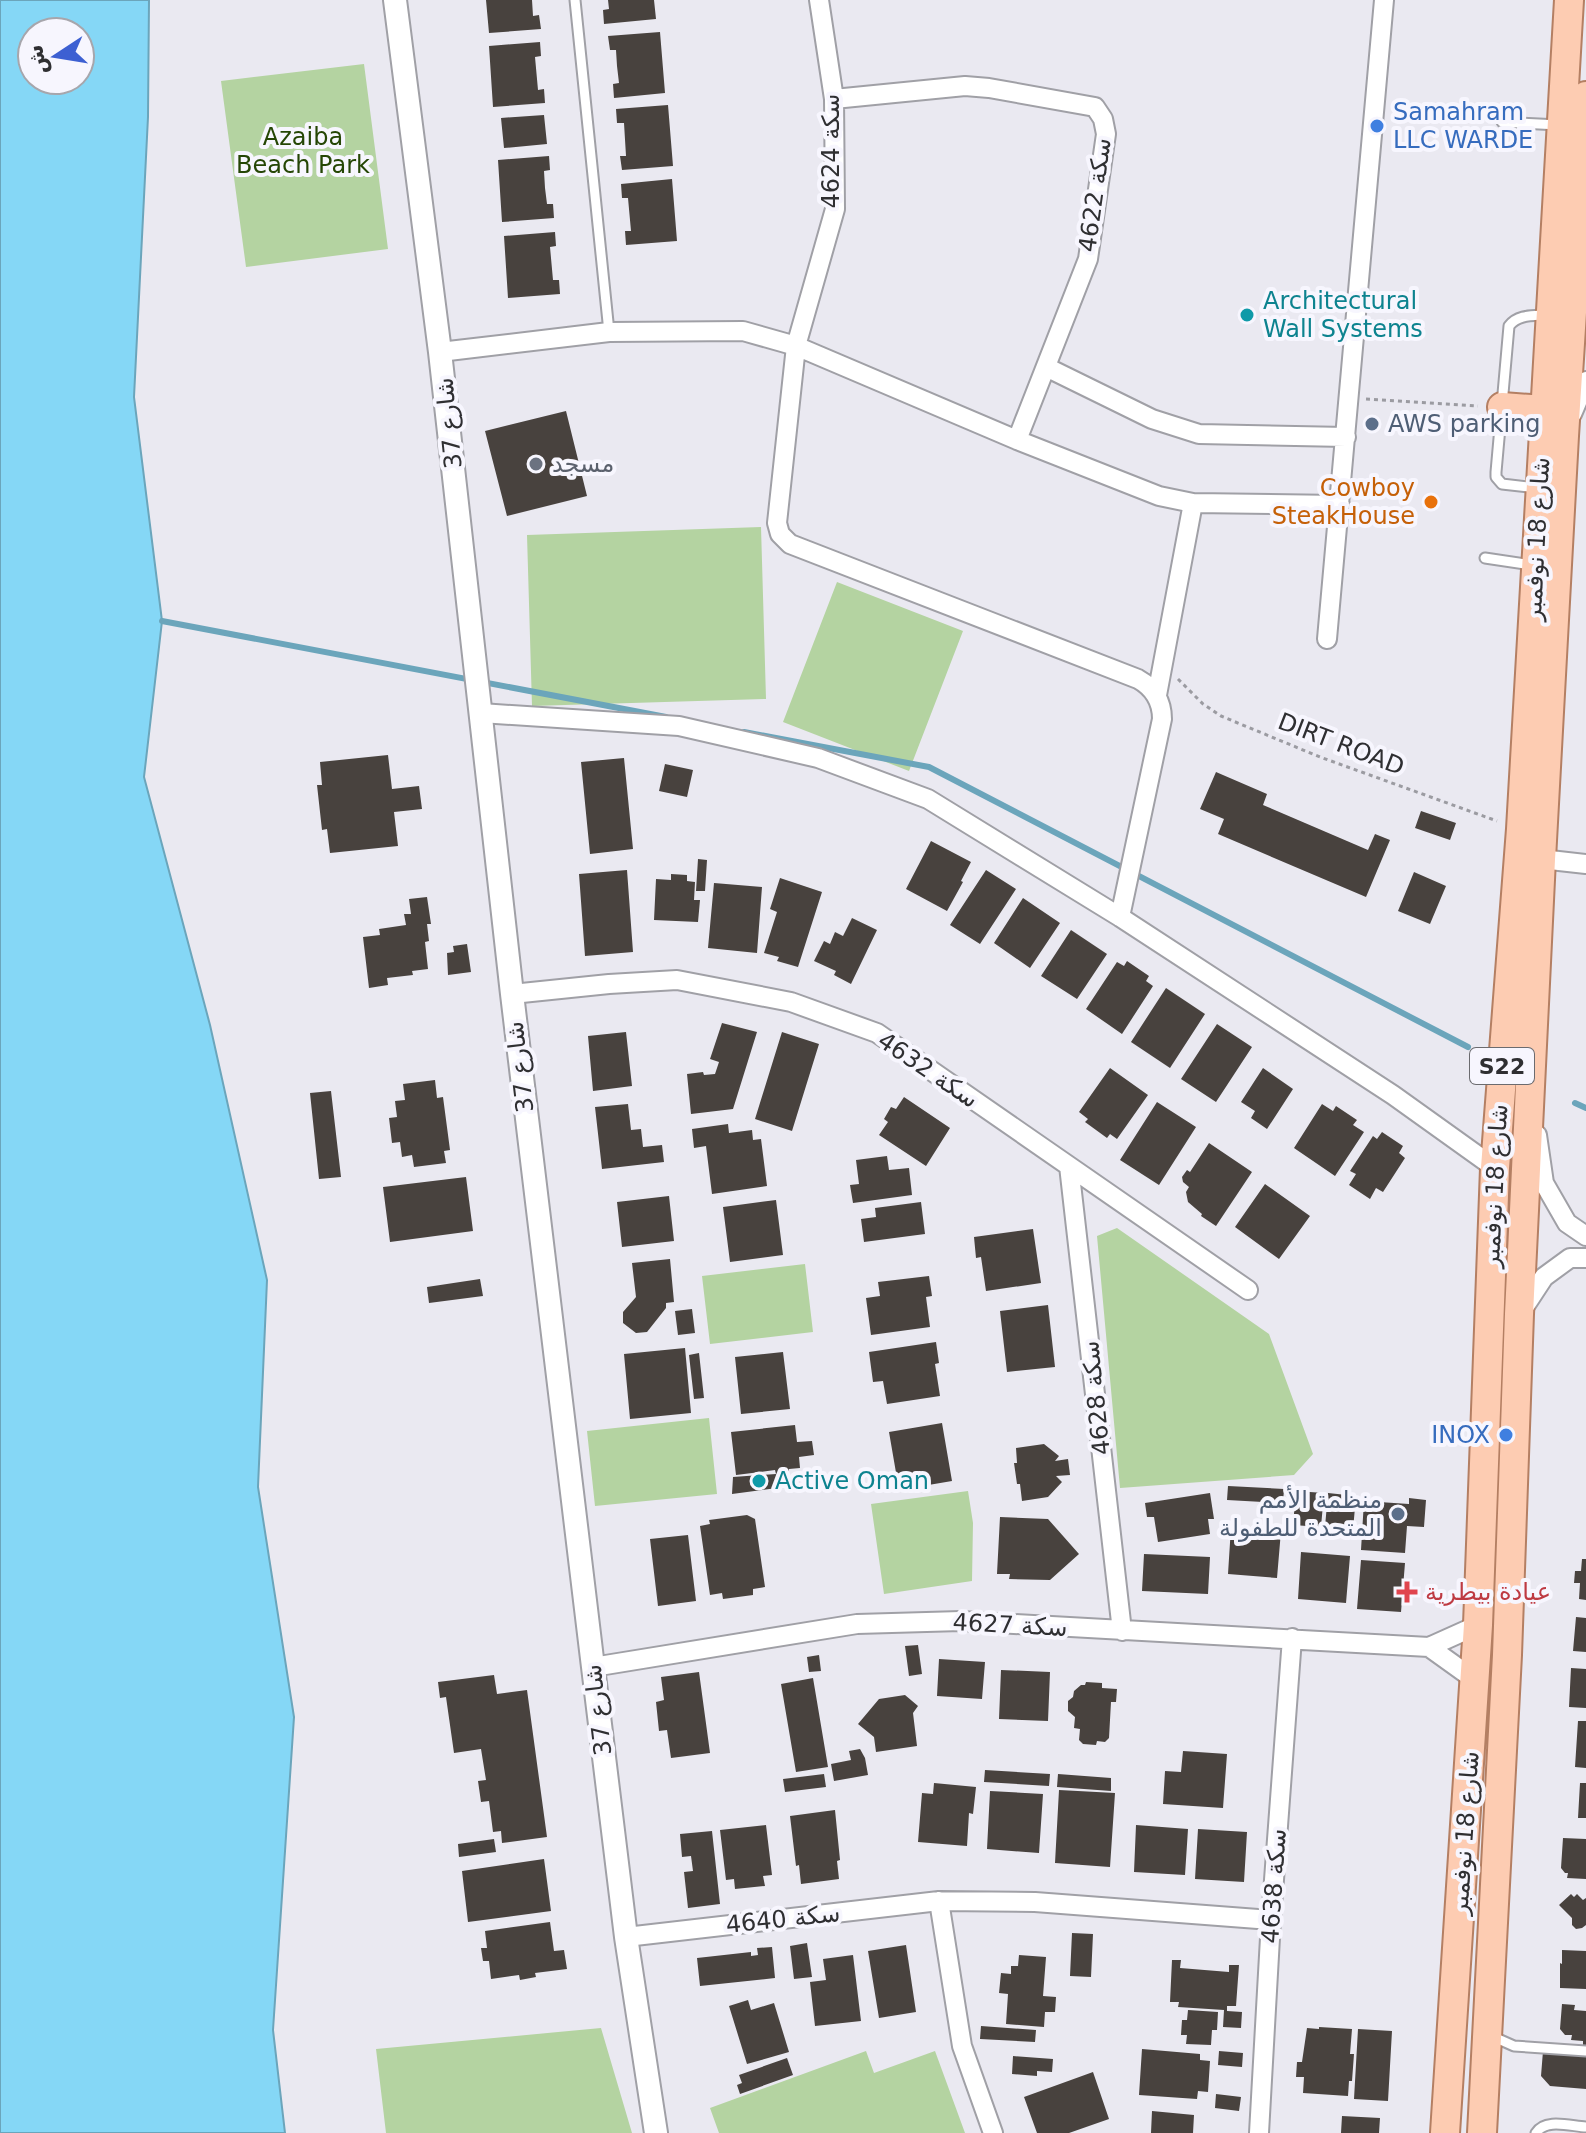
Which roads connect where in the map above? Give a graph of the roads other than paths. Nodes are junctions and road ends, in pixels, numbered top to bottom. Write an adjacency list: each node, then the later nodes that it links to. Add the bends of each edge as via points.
1 (395, 0): 16 (street, شارع 37)
2 (575, 0): 14 (lane)
3 (819, 0): 7 (street, سكة 4624)
4 (1384, 0): 22 (street)
5 (1569, 0): 9 (main road, شارع 18 نوفمبر / S22)
6 (1586, 96): 10 (main road, شارع 18 نوفمبر / S22)
7 (834, 99): 15 (street, سكة 4624, via 835,209); 17 (street, سكة 4622, via 965,86 1095,107 1106,134 1088,259)
8 (1502, 122): 9 (lane)
9 (1561, 126): 13 (main road, شارع 18 نوفمبر / S22)
10 (1584, 172): 11 (main road, شارع 18 نوفمبر / S22)
11 (1577, 224): 12 (street); 21 (main road, شارع 18 نوفمبر / S22)
12 (1586, 268)
13 (1550, 315): 19 (lane, via 1522,317 1509,326); 20 (main road, شارع 18 نوفمبر / S22)
14 (609, 332): 15 (street, via 743,331); 16 (street)
15 (796, 346): 23 (street); 30 (street, سكة 4624, via 777,523 790,544 1138,679)
16 (440, 352): 31 (street, شارع 37)
17 (1046, 367): 22 (street, via 1152,419 1199,434); 23 (street, سكة 4622)
18 (1586, 381): 21 (street)
19 (1502, 407): 20 (main road); 24 (lane, via 1498,481)
20 (1545, 410): 24 (main road, شارع 18 نوفمبر / S22)
21 (1564, 436): 32 (main road, شارع 18 نوفمبر / S22)
22 (1346, 437): 26 (street)
23 (1017, 440): 25 (street, via 1159,496)
24 (1540, 489): 28 (main road, شارع 18 نوفمبر / S22)
25 (1193, 503): 26 (street); 30 (street)
26 (1340, 505): 29 (street)
27 (1485, 558): 28 (lane)
28 (1536, 566): 38 (main road, شارع 18 نوفمبر / S22)
29 (1327, 639)
30 (1157, 695): 34 (street, via 1162,719)
31 (481, 713): 34 (street, via 679,726 818,758 928,799); 35 (street, شارع 37)
32 (1541, 859): 33 (street); 36 (main road, شارع 18 نوفمبر / S22)
33 (1586, 864)
34 (1120, 917): 38 (street)
35 (512, 994): 37 (street, سكة 4632, via 677,980 791,1002 877,1033); 47 (street, شارع 37)
36 (1531, 1093): 39 (street, via 1544,1183 1567,1223); 42 (main road, شارع 18 نوفمبر / S22)
37 (1069, 1166): 41 (street, سكة 4632); 44 (street, سكة 4628)
38 (1495, 1168): 43 (main road, شارع 18 نوفمبر / S22)
39 (1586, 1236)
40 (1586, 1258): 42 (street, via 1570,1258 1544,1277)
41 (1248, 1290)
42 (1519, 1314): 52 (main road, شارع 18 نوفمبر / S22)
43 (1478, 1625): 46 (street, سكة 4627); 48 (main road, شارع 18 نوفمبر / S22)
44 (1122, 1631): 45 (street, سكة 4627); 47 (street, سكة 4627, via 961,1621 857,1624)
45 (1292, 1638): 46 (street, سكة 4627); 50 (street, سكة 4638)
46 (1429, 1647): 48 (street)
47 (593, 1667): 51 (street, شارع 37)
48 (1475, 1680): 59 (main road, شارع 18 نوفمبر / S22)
49 (939, 1901): 50 (street, سكة 4640, via 1035,1902); 51 (street, سكة 4640); 57 (street, via 962,2046)
50 (1271, 1920): 58 (street, سكة 4638)
51 (626, 1937): 56 (street, شارع 37)
52 (1488, 2021): 53 (lane, via 1496,2038 1514,2046); 54 (main road, شارع 18 نوفمبر / S22)
53 (1586, 2051)
54 (1485, 2067): 60 (main road, شارع 18 نوفمبر / S22); 61 (street, via 1487,2113)
55 (1586, 2127): 62 (lane, via 1547,2124)
56 (656, 2133)
57 (993, 2133)
58 (1259, 2133)
59 (1445, 2133)
60 (1482, 2133)
61 (1495, 2133)
62 (1536, 2133)

